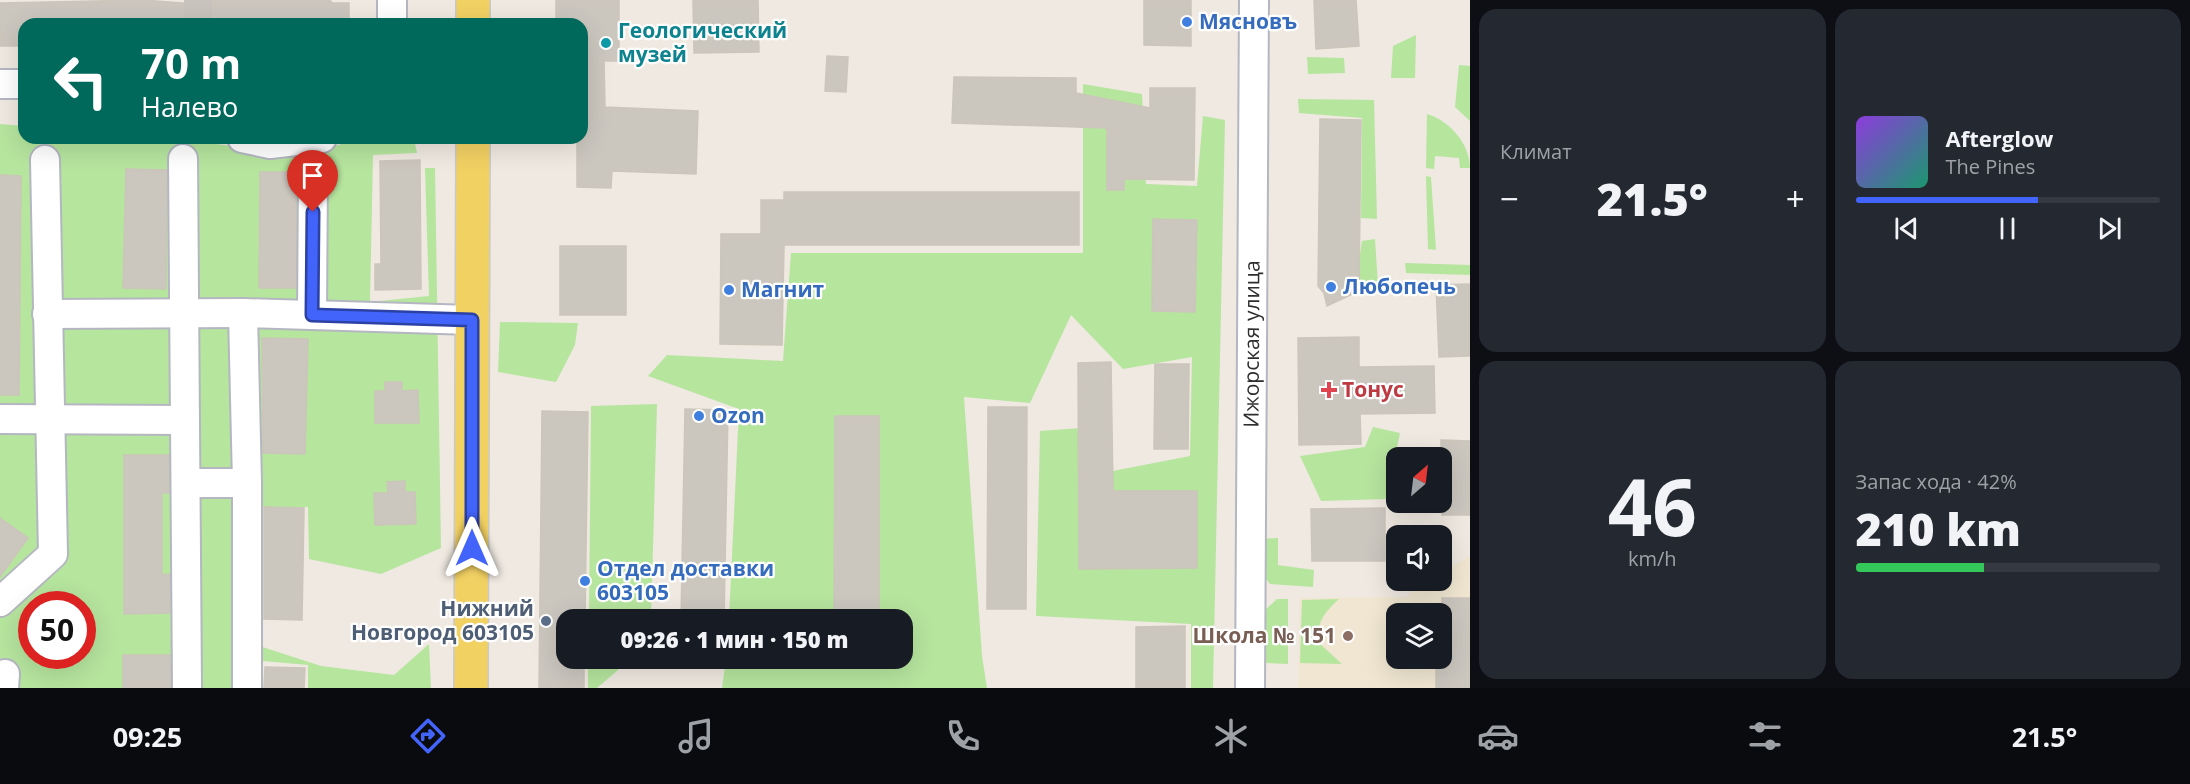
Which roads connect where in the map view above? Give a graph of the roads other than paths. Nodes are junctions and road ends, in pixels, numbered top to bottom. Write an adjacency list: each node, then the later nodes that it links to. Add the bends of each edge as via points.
1 (392, 0): 4 (street)
2 (473, 0): 5 (main road)
3 (1254, 0): 26 (street, Ижорская улица)
4 (392, 18)
5 (473, 18)
6 (0, 84): 7 (street)
7 (18, 84)
8 (473, 144): 16 (main road)
9 (183, 159): 12 (street)
10 (45, 160): 14 (street)
11 (313, 171): 15 (street)
12 (182, 313): 13 (street); 14 (street); 19 (street)
13 (243, 313): 15 (street); 21 (street)
14 (47, 314): 18 (street)
15 (312, 315): 16 (street)
16 (472, 320): 25 (main road)
17 (0, 419): 18 (street)
18 (49, 419): 19 (street); 22 (street, via 53,554)
19 (184, 420): 20 (street)
20 (187, 483): 21 (street); 23 (street)
21 (247, 483): 24 (street)
22 (0, 602)
23 (187, 688)
24 (247, 688)
25 (471, 688)
26 (1250, 688)

